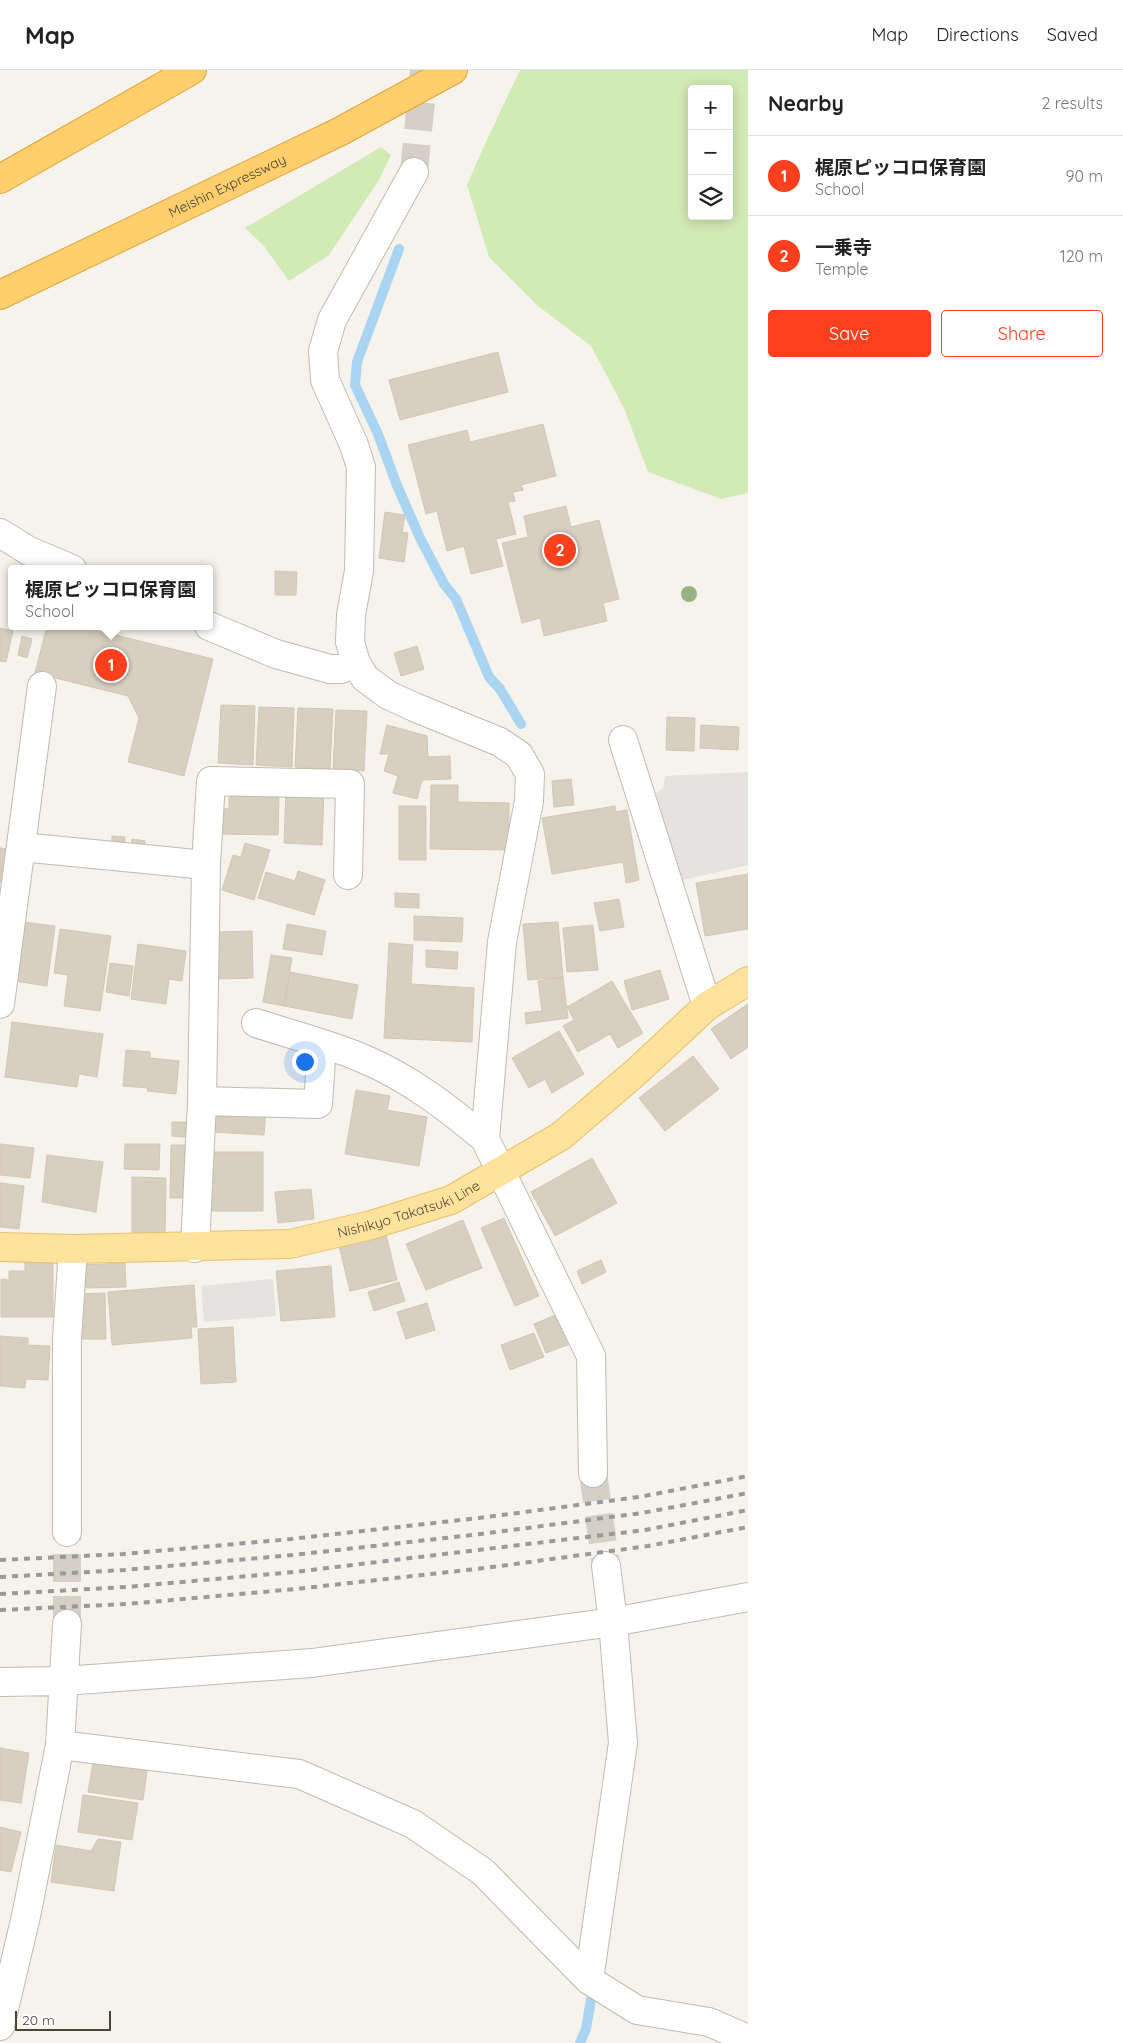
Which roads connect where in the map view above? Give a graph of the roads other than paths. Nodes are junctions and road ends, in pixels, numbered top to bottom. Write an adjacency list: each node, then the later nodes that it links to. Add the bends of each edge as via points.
1 (192, 70): 4 (highway)
2 (453, 70): 5 (highway, Meishin Expressway, via 339,132)
3 (414, 172): 9 (street, via 332,320 323,351 325,380 354,444 361,468 359,571 350,615 350,642)
4 (0, 179)
5 (0, 295)
6 (0, 533): 7 (street, via 29,551)
7 (62, 565)
8 (213, 628): 9 (street, via 276,654 330,669 342,669)
9 (356, 662): 21 (street, via 366,678 388,695 500,742 519,755 530,774 529,801 502,942)
10 (42, 686): 12 (street)
11 (623, 740): 17 (street)
12 (21, 847): 13 (street); 16 (street)
13 (206, 865): 14 (street, via 211,781 359,784); 20 (street)
14 (348, 875)
15 (748, 981): 17 (main road, Nishikyo Takatsuki Line)
16 (0, 1004)
17 (707, 1006): 22 (main road, Nishikyo Takatsuki Line, via 561,1136)
18 (256, 1023): 19 (street)
19 (322, 1044): 20 (street, via 318,1104); 21 (street, via 383,1068 458,1116)
20 (202, 1101): 24 (street)
21 (485, 1138): 22 (street)
22 (500, 1171): 24 (main road, Nishikyo Takatsuki Line, via 451,1200 371,1225 290,1244); 26 (street, via 591,1356)
23 (0, 1247): 25 (main road, Nishikyo Takatsuki Line)
24 (195, 1248): 25 (main road, Nishikyo Takatsuki Line)
25 (73, 1249): 27 (street, via 67,1339)
26 (593, 1474)
27 (68, 1532)
28 (606, 1566): 30 (street)
29 (748, 1597): 30 (street)
30 (613, 1622): 32 (street, via 312,1663); 35 (street, via 623,1743)
31 (67, 1624): 32 (street)
32 (64, 1681): 33 (street); 34 (street)
33 (0, 1682)
34 (60, 1745): 35 (street, via 299,1774 404,1820 483,1872); 36 (street)
35 (589, 1980): 37 (street, via 637,2010 709,2022)
36 (0, 2026)
37 (748, 2039)

